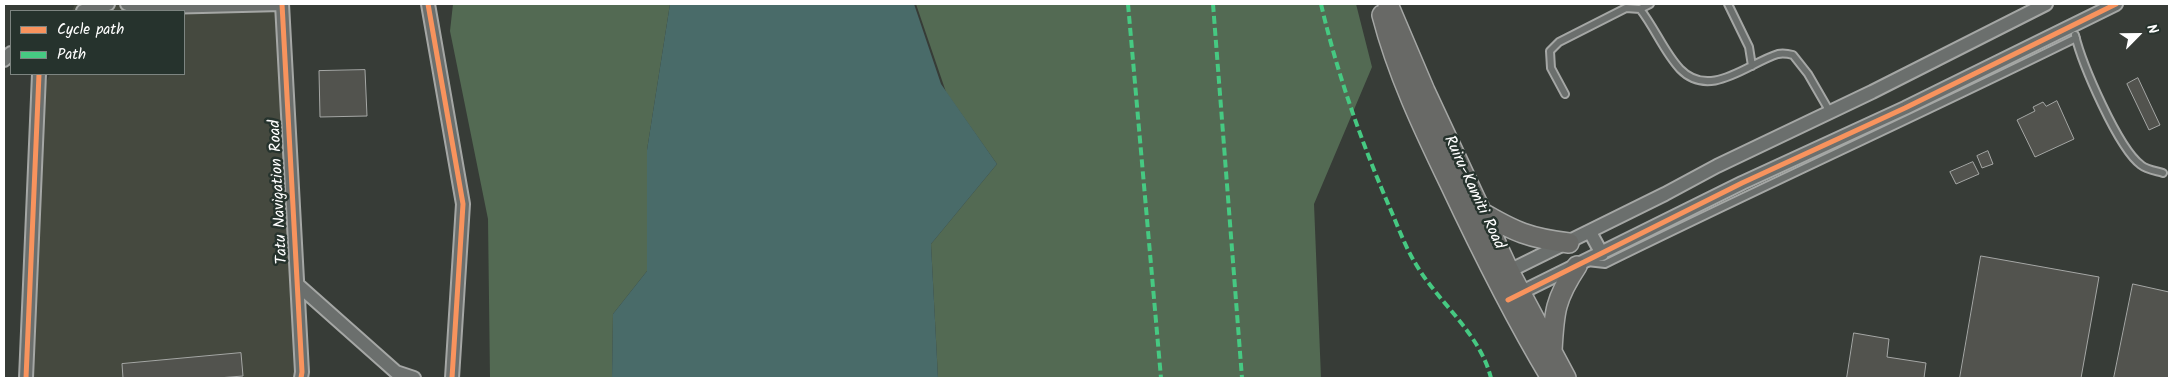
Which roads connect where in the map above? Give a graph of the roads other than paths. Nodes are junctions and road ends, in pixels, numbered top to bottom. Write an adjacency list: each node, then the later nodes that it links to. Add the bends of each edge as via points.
1 (108, 4): 11 (street)
2 (127, 4): 3 (street, via 162,7)
3 (282, 4): 25 (street, Tatu Navigation Road)
4 (428, 4): 31 (street, via 463,204)
5 (1380, 4): 24 (main road, Ruiru-Kamiti Road, via 1392,50 1419,119)
6 (1388, 4): 19 (main road, Ruiru-Kamiti Road)
7 (1650, 4): 12 (lane)
8 (1728, 4): 14 (lane, via 1749,47)
9 (2046, 4): 17 (street)
10 (2116, 4): 13 (street)
11 (85, 9)
12 (1640, 9): 14 (lane, via 1681,70 1699,81 1712,83); 16 (lane, via 1626,8 1559,42 1550,51 1551,68)
13 (2075, 32): 18 (lane, via 2109,120 2129,153 2142,166); 22 (street, via 1742,183); 23 (lane, via 1920,115 1605,264)
14 (1752, 66): 17 (lane, via 1780,54 1793,54)
15 (39, 75): 28 (street)
16 (1565, 94)
17 (1830, 112): 20 (street)
18 (2163, 173)
19 (1481, 212): 21 (main road, via 1513,231); 24 (main road, Ruiru-Kamiti Road)
20 (1590, 232): 21 (street); 22 (street)
21 (1569, 243): 24 (street)
22 (1602, 254): 23 (street)
23 (1581, 264): 26 (street); 27 (main road, via 1563,288 1556,308)
24 (1503, 274): 26 (main road, Ruiru-Kamiti Road)
25 (298, 285): 29 (street, Tatu Navigation Road); 30 (street, via 396,372)
26 (1514, 296): 27 (main road, Ruiru-Kamiti Road); 32 (main road, Ruiru-Kamiti Road)
27 (1552, 351): 33 (main road, Ruiru-Kamiti Road)
28 (26, 378)
29 (301, 378)
30 (414, 378)
31 (452, 378)
32 (1551, 378)
33 (1566, 378)

